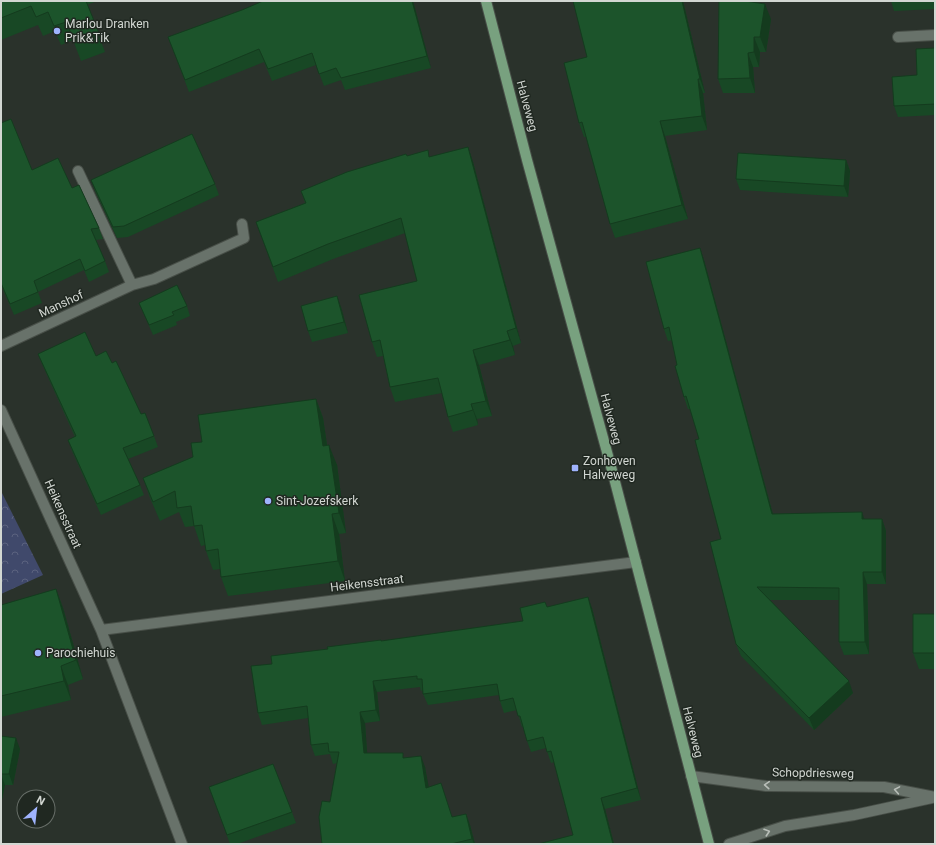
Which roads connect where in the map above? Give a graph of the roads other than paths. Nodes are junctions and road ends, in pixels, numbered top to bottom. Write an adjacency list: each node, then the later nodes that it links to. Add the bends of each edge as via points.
1 (486, 1): 9 (main road, Halveweg)
2 (935, 35): 3 (street)
3 (898, 37)
4 (78, 171): 6 (street)
5 (242, 224): 6 (street, Manshof, via 244,238 154,279)
6 (132, 285): 7 (street, Manshof)
7 (1, 346)
8 (1, 410): 10 (street, Heikensstraat)
9 (636, 562): 10 (street, Heikensstraat); 11 (main road, Halveweg)
10 (101, 630): 13 (street, Heikensstraat)
11 (691, 776): 12 (street, Schopdriesweg, one-way to 11, via 884,787 766,786); 14 (main road, Halveweg)
12 (935, 797): 15 (street, Schopdriesweg, one-way to 12, via 785,826 854,815)
13 (182, 844)
14 (709, 844)
15 (729, 844)

